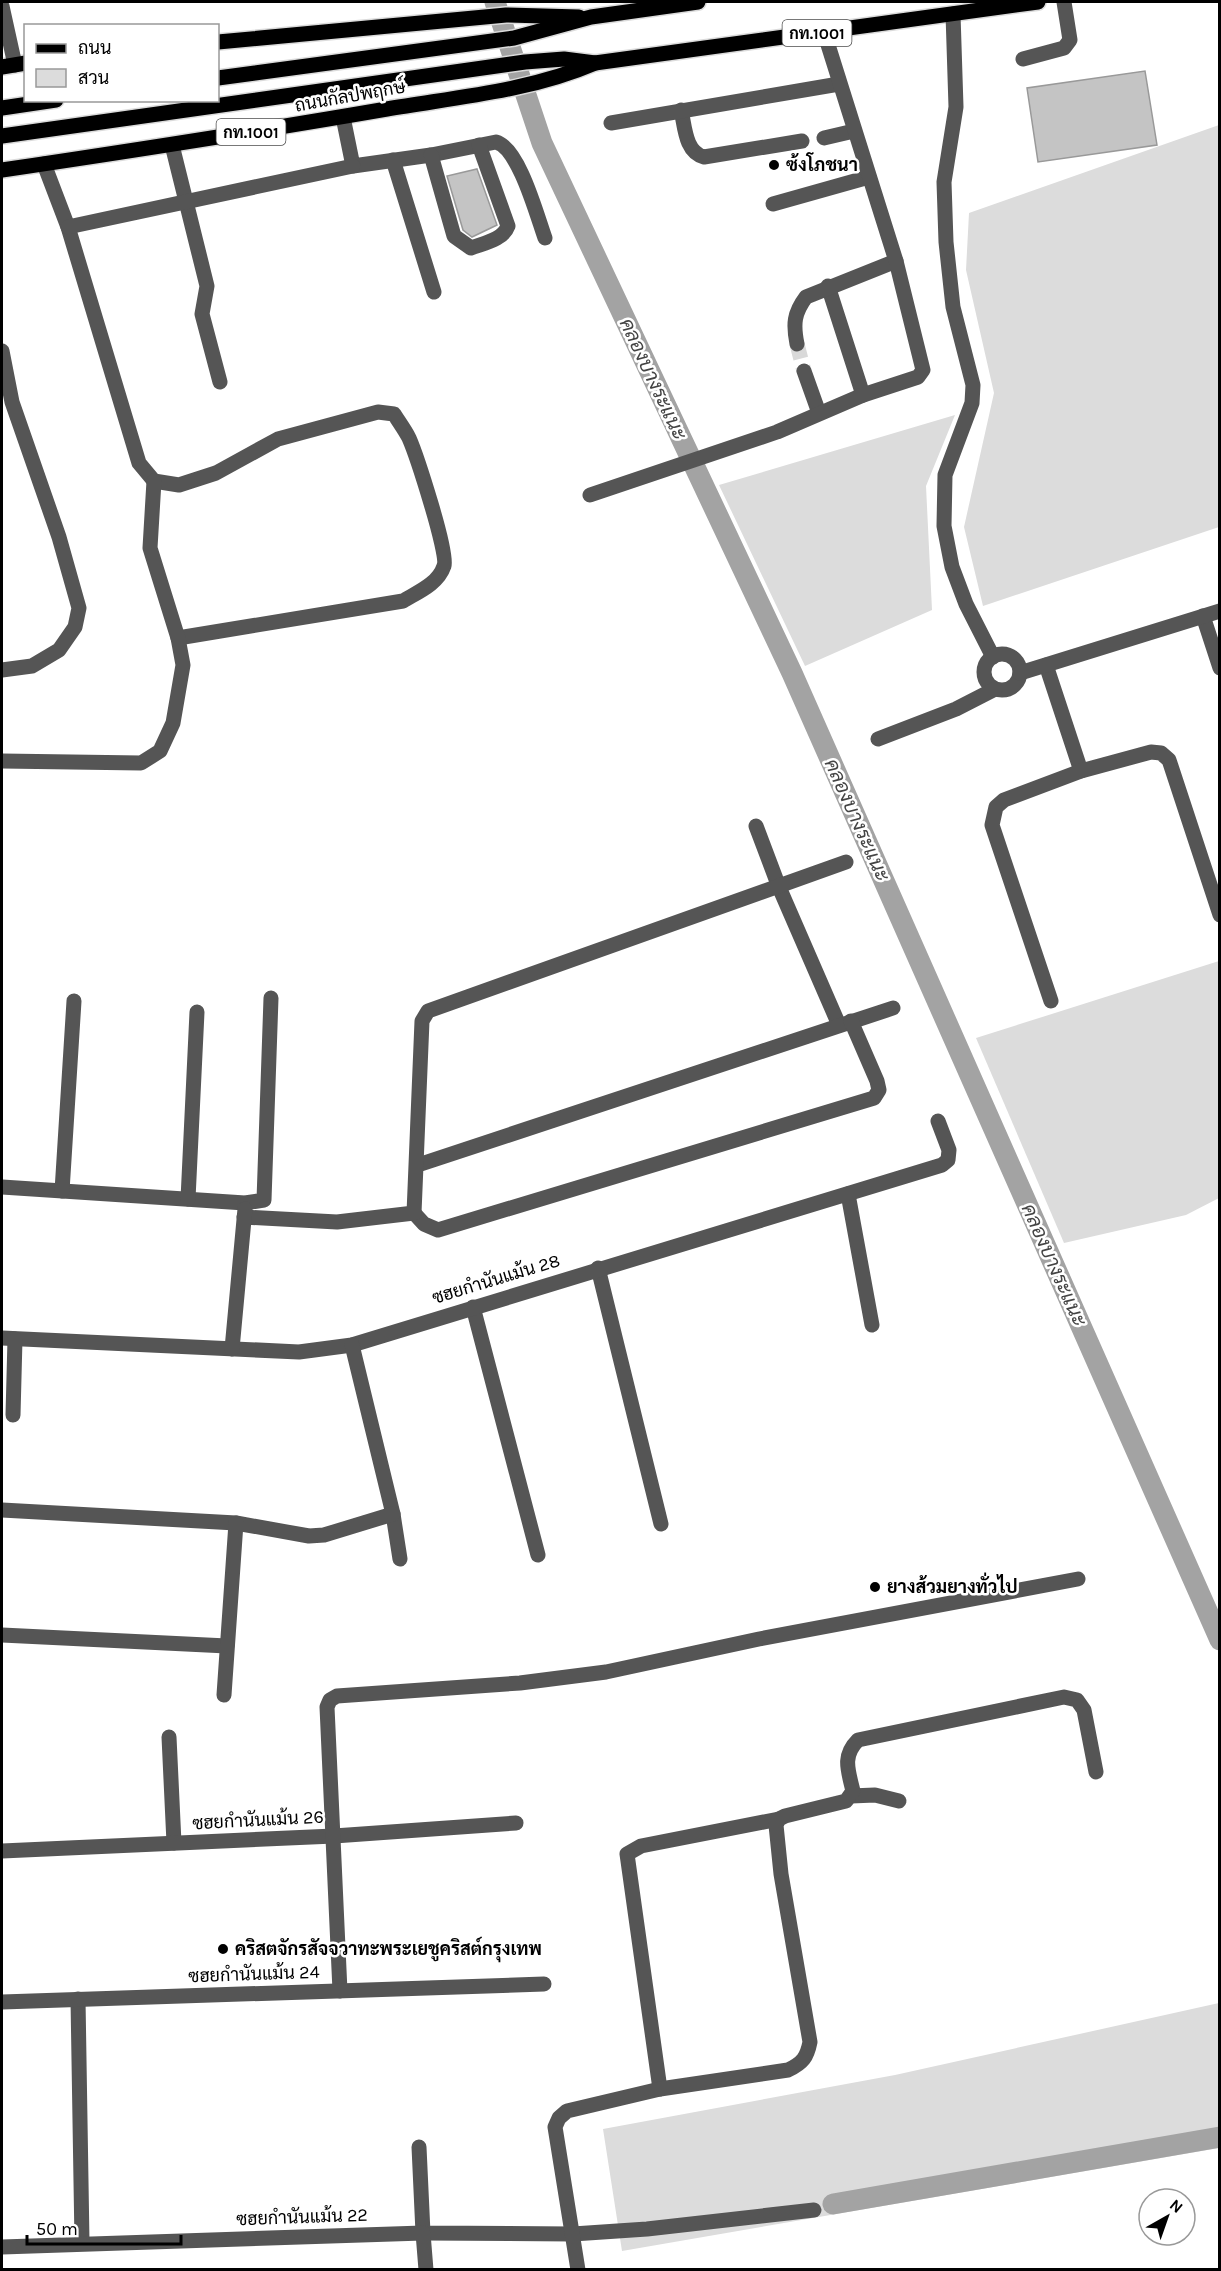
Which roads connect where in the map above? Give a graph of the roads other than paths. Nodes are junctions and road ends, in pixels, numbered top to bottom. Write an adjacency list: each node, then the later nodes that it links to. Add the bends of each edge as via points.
1 (698, 2): 6 (main road, ถนนกัลปพฤกษ์)
2 (1038, 2): 5 (main road, ถนนกัลปพฤกษ์ / กท.1001)
3 (1064, 2): 9 (street, via 1070,40 1064,48)
4 (2, 6): 11 (street)
5 (953, 14): 7 (main road, ถนนกัลปพฤกษ์ / กท.1001); 49 (street, via 956,107 944,182 946,242 953,307 973,385 972,403 945,475 944,526 952,567)
6 (591, 17): 8 (main road, ถนนกัลปพฤกษ์, via 506,15); 12 (main road, ถนนกัลปพฤกษ์, via 514,38)
7 (824, 32): 10 (main road, ถนนกัลปพฤกษ์ / กท.1001); 13 (street)
8 (219, 42)
9 (1023, 58)
10 (595, 63): 17 (main road, ถนนกัลปพฤกษ์ / กท.1001, via 533,84); 20 (main road, ถนนกัลปพฤกษ์ / กท.1001, via 564,59 525,62)
11 (14, 65)
12 (219, 78)
13 (839, 84): 16 (street); 19 (street)
14 (43, 102): 15 (main road)
15 (2, 108)
16 (681, 110): 18 (street); 22 (street, via 692,150 704,157)
17 (343, 117): 23 (main road, ถนนกัลปพฤกษ์ / กท.1001); 28 (street)
18 (611, 123)
19 (854, 131): 21 (street); 30 (street)
20 (2, 136)
21 (824, 138)
22 (802, 141)
23 (172, 145): 27 (main road, ถนนกัลปพฤกษ์ / กท.1001); 31 (street)
24 (479, 146): 25 (street); 25 (street, via 508,226 500,237 471,248 454,236); 34 (street, via 496,142 515,158)
25 (431, 155): 26 (street)
26 (393, 160): 28 (street); 37 (street)
27 (44, 164): 29 (main road, ถนนกัลปพฤกษ์ / กท.1001); 33 (street)
28 (353, 166): 31 (street)
29 (2, 170)
30 (869, 177): 32 (street); 35 (street)
31 (187, 203): 33 (street); 41 (street, via 207,286 201,314)
32 (773, 204)
33 (68, 227): 44 (street, via 139,463)
34 (545, 238)
35 (896, 261): 36 (street); 42 (street, via 922,370 908,381)
36 (828, 286): 38 (street, via 806,297 797,308 793,323); 42 (street)
37 (434, 292)
38 (797, 344)
39 (2, 351): 52 (street, via 12,402 79,608 75,627 59,650 32,666)
40 (804, 371): 43 (street)
41 (220, 382)
42 (863, 395): 43 (street)
43 (819, 413): 45 (street, via 777,432)
44 (154, 481): 48 (street, via 150,548); 48 (street, via 179,485 216,473 278,439 378,412 394,414 408,437 446,563 440,576 403,601)
45 (590, 495)
46 (1220, 611): 47 (street)
47 (1203, 616): 50 (street); 51 (street)
48 (178, 638): 56 (street, via 183,664 174,723 160,751 141,763)
49 (993, 657): 53 (street, via 1009,656); 54 (street, via 986,665 985,676)
50 (1046, 665): 53 (street); 57 (street)
51 (1220, 668)
52 (2, 670)
53 (1020, 673): 54 (street, via 1012,688)
54 (995, 689): 55 (street)
55 (879, 739)
56 (2, 761)
57 (1080, 771): 61 (street, via 1151,752 1161,753 1169,760); 64 (street, via 1004,800 992,816)
58 (756, 826): 60 (street)
59 (846, 862): 60 (street)
60 (778, 887): 67 (street); 69 (street, via 428,1011 422,1022)
61 (1220, 915)
62 (271, 998): 74 (street, via 266,1197)
63 (74, 1001): 71 (street)
64 (1051, 1001)
65 (893, 1008): 67 (street)
66 (197, 1012): 73 (street)
67 (845, 1023): 69 (street); 75 (street, via 878,1081 879,1090 874,1098 438,1230 424,1224)
68 (939, 1121): 72 (street, ซฮยกำนันแม้น 28, via 949,1150 948,1160 942,1165)
69 (417, 1165): 75 (street)
70 (2, 1187): 71 (street)
71 (62, 1191): 73 (street)
72 (848, 1194): 76 (street, ซฮยกำนันแม้น 28); 78 (street)
73 (188, 1199): 74 (street)
74 (245, 1210): 75 (street, via 337,1222); 81 (street)
75 (414, 1213)
76 (598, 1268): 77 (street, ซฮยกำนันแม้น 28); 86 (street)
77 (473, 1307): 80 (street, ซฮยกำนันแม้น 28); 87 (street)
78 (872, 1325)
79 (8, 1338): 81 (street, ซฮยกำนันแม้น 28); 82 (street)
80 (352, 1345): 81 (street, ซฮยกำนันแม้น 28, via 299,1352); 84 (street)
81 (232, 1349)
82 (14, 1416)
83 (2, 1510): 85 (street)
84 (393, 1514): 85 (street, via 309,1536); 88 (street)
85 (236, 1523): 91 (street)
86 (661, 1524)
87 (538, 1555)
88 (400, 1559)
89 (1078, 1579): 99 (street, via 606,1672 520,1683 337,1696 327,1707)
90 (2, 1635): 91 (street)
91 (228, 1646): 92 (street)
92 (224, 1695)
93 (170, 1737): 100 (street)
94 (1096, 1772): 95 (street, via 1084,1710 1077,1700 1064,1697 858,1740 848,1750 846,1763)
95 (851, 1796): 96 (street); 97 (street, via 846,1801)
96 (899, 1800)
97 (779, 1819): 106 (street, via 641,1846 627,1854); 106 (street, via 776,1825 781,1874 810,2042 807,2057 788,2070)
98 (516, 1822): 99 (street, ซฮยกำนันแม้น 26)
99 (334, 1836): 100 (street, ซฮยกำนันแม้น 26); 103 (street)
100 (174, 1843): 101 (street, ซฮยกำนันแม้น 26)
101 (2, 1851)
102 (544, 1984): 103 (street, ซฮยกำนันแม้น 24)
103 (340, 1991): 104 (street, ซฮยกำนันแม้น 24)
104 (78, 2000): 105 (street, ซฮยกำนันแม้น 24); 111 (street)
105 (2, 2002)
106 (660, 2089): 110 (street, via 567,2111 559,2118 555,2127)
107 (419, 2147): 109 (street)
108 (814, 2210): 110 (street, ซฮยกำนันแม้น 22)
109 (423, 2233): 110 (street, ซฮยกำนันแม้น 22); 111 (street, ซฮยกำนันแม้น 22); 113 (street)
110 (573, 2234): 114 (street)
111 (82, 2242): 112 (street, ซฮยกำนันแม้น 22)
112 (2, 2247)
113 (426, 2270)
114 (578, 2270)

